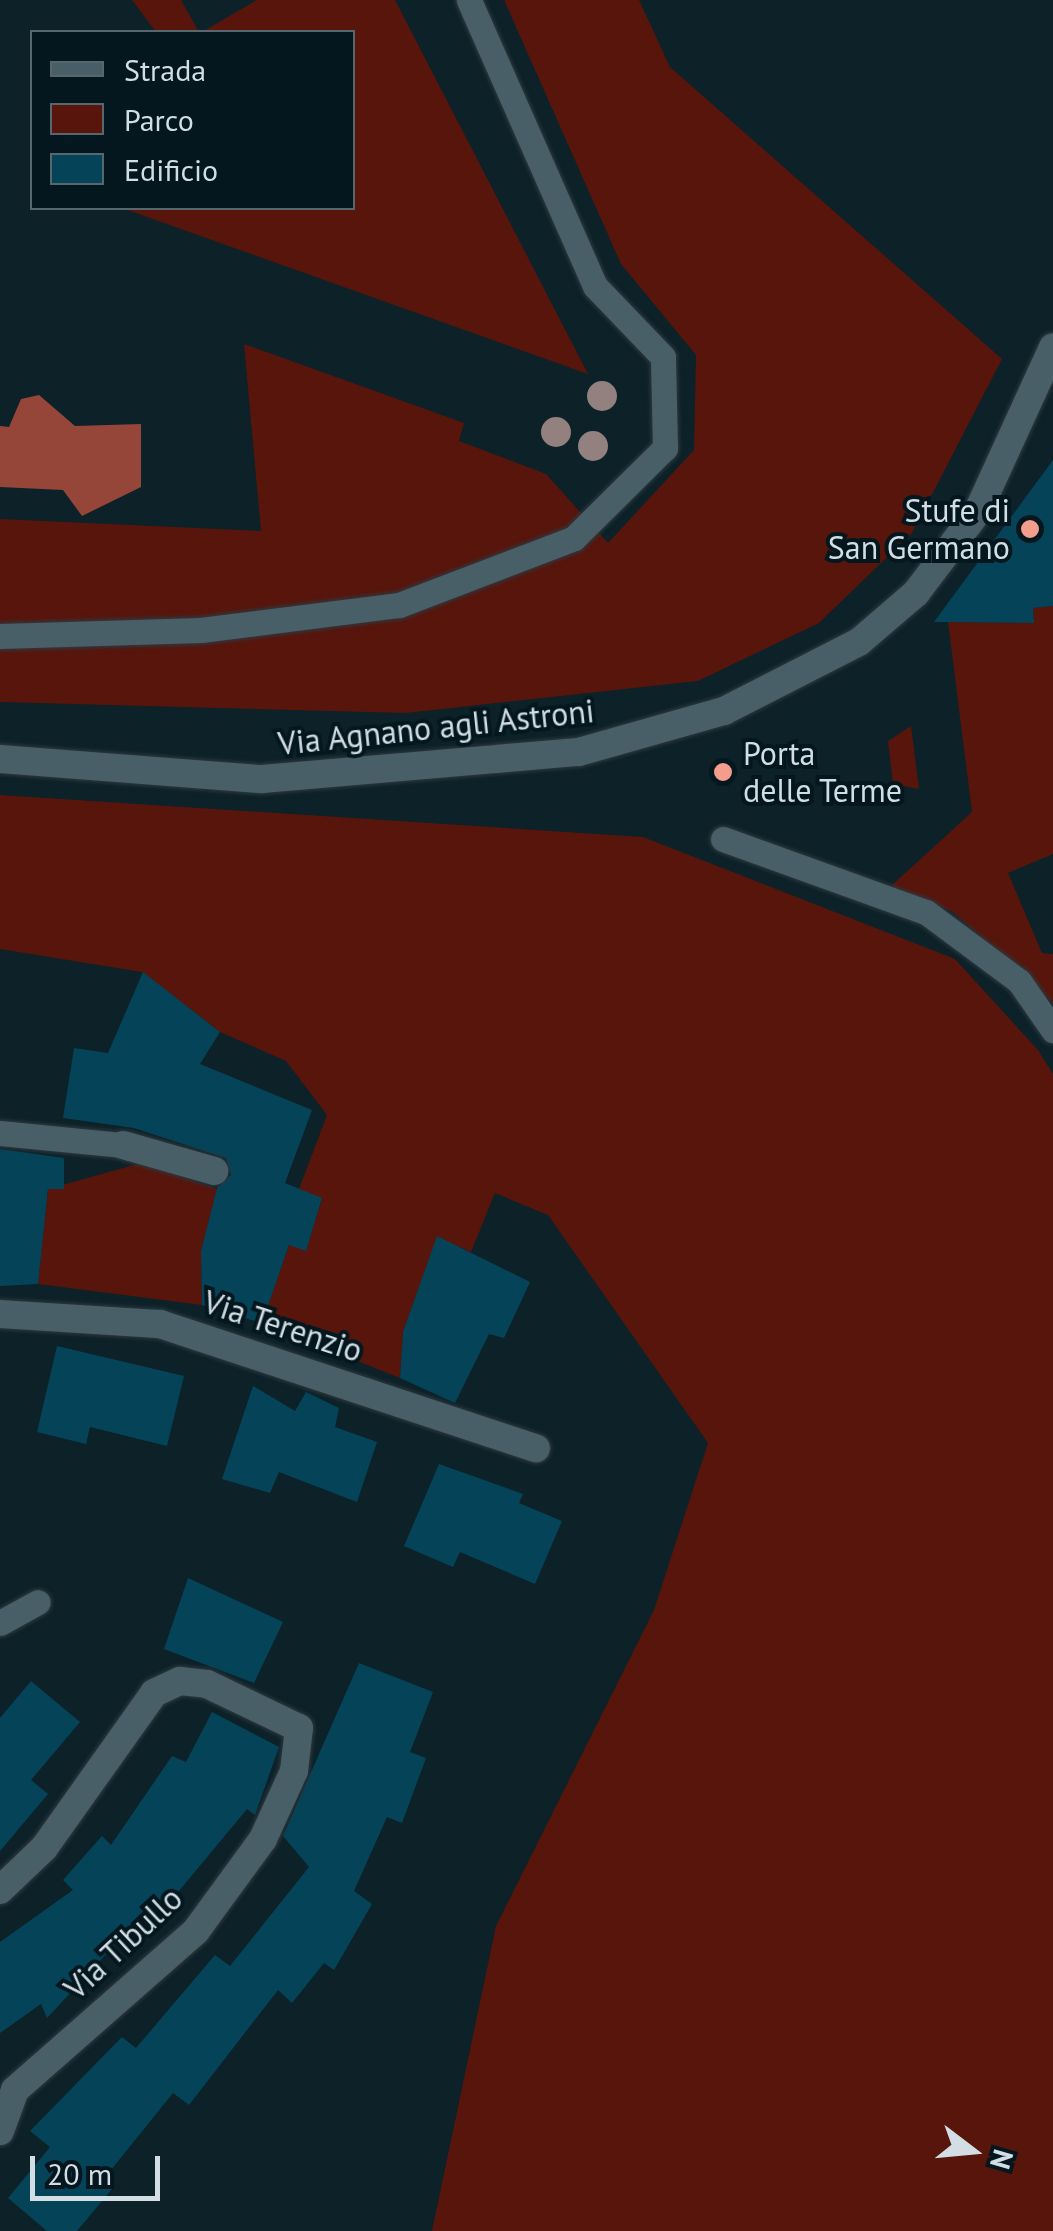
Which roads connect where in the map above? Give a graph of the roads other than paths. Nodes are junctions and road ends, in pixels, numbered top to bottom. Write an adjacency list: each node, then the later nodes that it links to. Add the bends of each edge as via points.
1 (469, 0): 3 (lane, via 595,286 663,358 665,448 574,538 399,604 202,630)
2 (1053, 347): 4 (street, Via Agnano agli Astroni, via 978,510 916,593 859,642 724,711 578,752 262,779)
3 (0, 636)
4 (0, 759)
5 (723, 838): 6 (lane, via 926,912 1019,981)
6 (1053, 1030)
7 (0, 1133): 8 (lane)
8 (124, 1145): 9 (street)
9 (214, 1171)
10 (0, 1314): 11 (street, Via Terenzio, via 160,1324)
11 (536, 1448)
12 (38, 1602): 13 (lane)
13 (0, 1623)
14 (0, 1890): 15 (street, Via Tibullo, via 44,1848 154,1693 180,1681 207,1684 299,1728 294,1772 263,1840 196,1931 14,2090)
15 (0, 2131)

